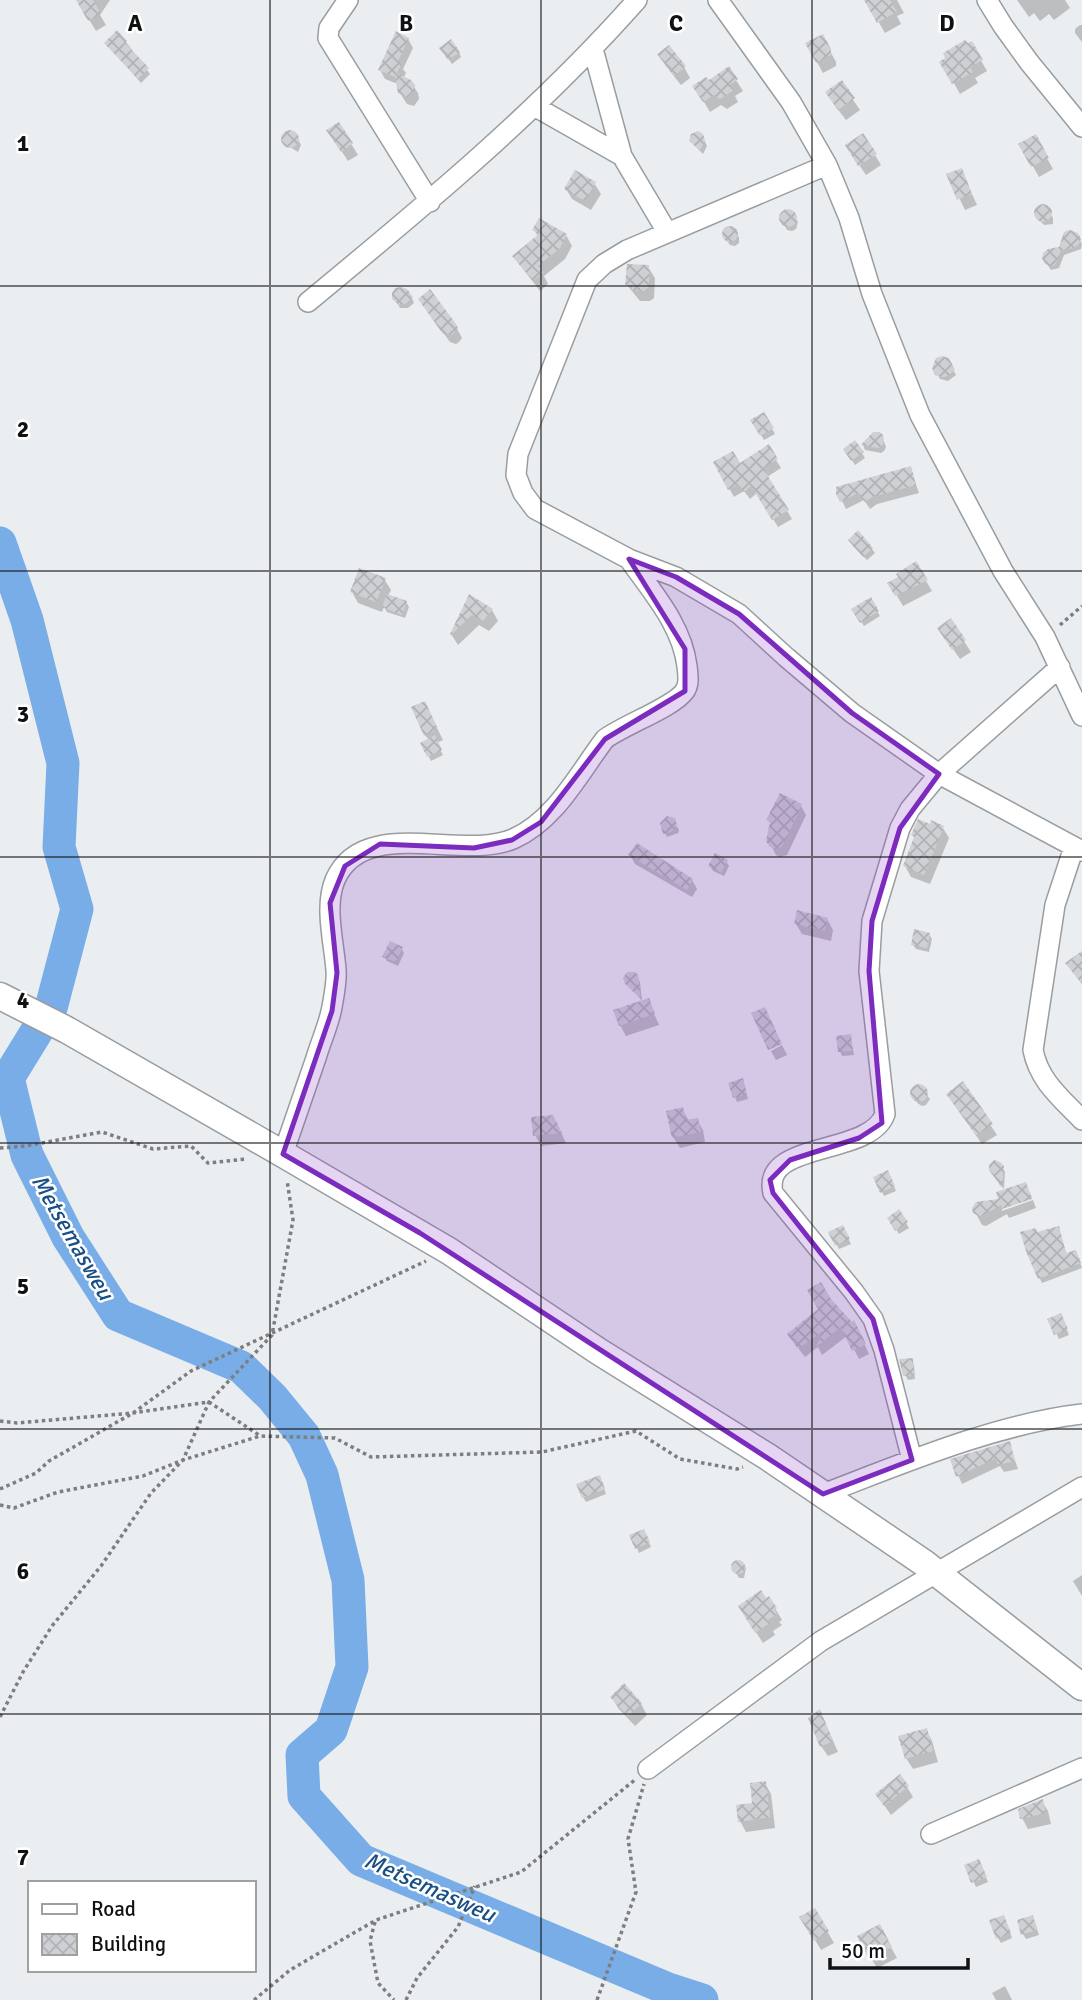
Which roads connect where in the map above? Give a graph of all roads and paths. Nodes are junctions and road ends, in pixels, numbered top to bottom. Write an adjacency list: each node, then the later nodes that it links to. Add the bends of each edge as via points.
1 (348, 0): 10 (street, via 329,28 328,38)
2 (637, 0): 5 (street)
3 (718, 0): 9 (street, via 791,102)
4 (987, 0): 7 (street, via 1029,62)
5 (593, 49): 6 (street); 8 (street)
6 (534, 106): 8 (street); 10 (street)
7 (1082, 127)
8 (622, 156): 11 (street)
9 (827, 165): 11 (street); 15 (street, via 920,415 1003,571)
10 (430, 202): 12 (street)
11 (667, 232): 13 (street, via 604,264 587,279 518,454 516,475 535,509)
12 (309, 302)
13 (629, 559): 18 (street, via 676,577 739,614 852,713); 23 (street, via 672,620 685,649 689,678 685,691 606,738 541,822 512,840 474,848 380,844 360,852 345,866 335,880 330,903 337,973 332,1011)
14 (1082, 606): 15 (path)
15 (1045, 637): 16 (street)
16 (1060, 667): 17 (street); 18 (street)
17 (1082, 716)
18 (939, 774): 19 (street); 34 (street, via 900,828 872,921 869,971 885,1114 882,1123 859,1138 790,1160 776,1169 770,1180 773,1193 873,1319)
19 (1078, 849): 21 (street, via 1055,905 1033,1050 1045,1082)
20 (0, 996): 23 (street)
21 (1082, 1120)
22 (0, 1148): 24 (path, via 102,1132 153,1149 191,1146 208,1163)
23 (283, 1154): 25 (street); 26 (path, via 293,1220)
24 (255, 1162)
25 (449, 1251): 26 (path); 32 (street)
26 (272, 1335): 27 (path); 28 (path, via 191,1371)
27 (209, 1402): 28 (path); 31 (path); 33 (path)
28 (133, 1413): 30 (path); 36 (path, via 36,1473)
29 (1082, 1414): 34 (street, via 1041,1418)
30 (0, 1421)
31 (260, 1436): 32 (path, via 335,1438 371,1457 542,1452 636,1431 680,1459 737,1469); 33 (path)
32 (768, 1457): 37 (street)
33 (183, 1460): 38 (path, via 143,1476 58,1492 14,1507); 41 (path, via 151,1493 52,1626)
34 (912, 1460): 37 (street)
35 (1082, 1487): 39 (street)
36 (0, 1489)
37 (823, 1494): 39 (street)
38 (0, 1505)
39 (937, 1572): 40 (street); 43 (street, via 821,1641)
40 (1082, 1687)
41 (0, 1717)
42 (1082, 1768): 44 (street)
43 (648, 1769): 45 (path, via 521,1872); 50 (path, via 628,1839 636,1892)
44 (931, 1833)
45 (476, 1885): 46 (path); 49 (path, via 458,1927 417,1978)
46 (376, 1920): 47 (path, via 290,1970); 48 (path, via 370,1941 378,1983)
47 (254, 2000)
48 (394, 2000)
49 (406, 2000)
50 (597, 2000)

